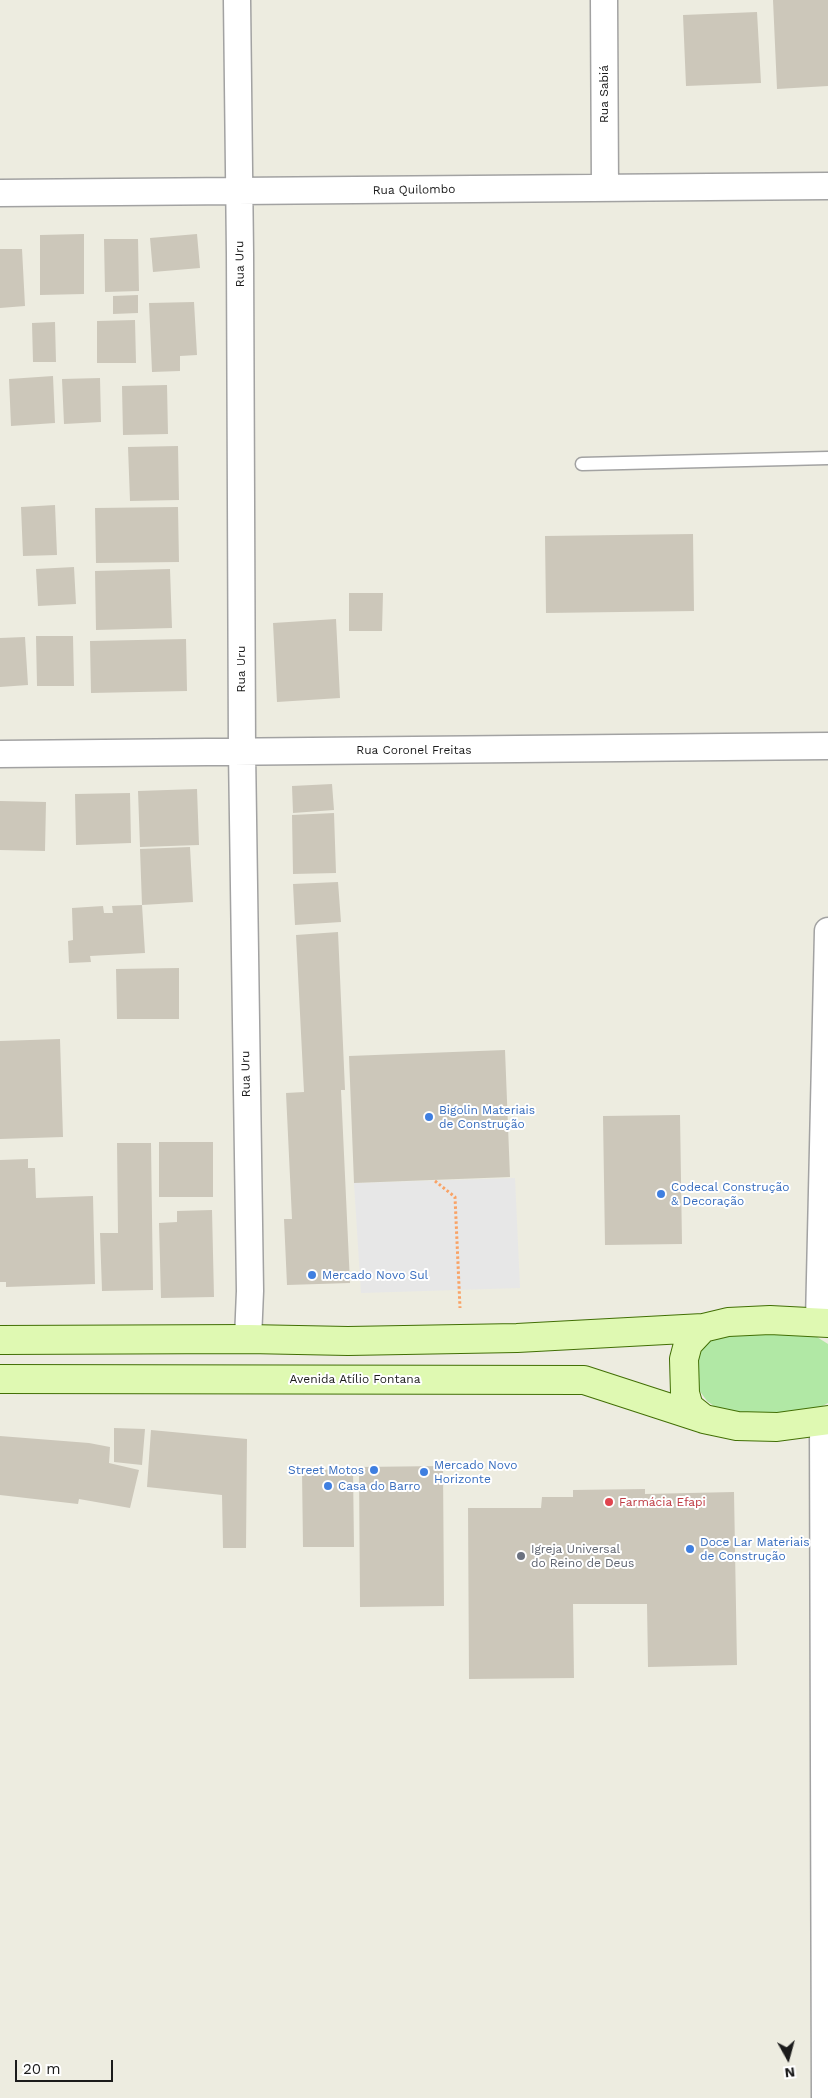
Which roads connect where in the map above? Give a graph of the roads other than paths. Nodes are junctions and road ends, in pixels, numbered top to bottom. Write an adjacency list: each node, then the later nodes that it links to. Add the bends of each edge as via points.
1 (237, 0): 5 (street, Rua Uru)
2 (604, 0): 4 (street, Rua Sabiá)
3 (828, 186): 4 (street, Rua Quilombo)
4 (605, 188): 5 (street, Rua Quilombo)
5 (239, 192): 6 (street, Rua Quilombo); 10 (street, Rua Uru)
6 (0, 193)
7 (828, 458): 8 (lane)
8 (582, 464)
9 (828, 746): 10 (street, Rua Coronel Freitas)
10 (242, 751): 11 (street, Rua Coronel Freitas); 15 (street, Rua Uru)
11 (0, 754)
12 (828, 931): 13 (street)
13 (824, 1322): 14 (main road, via 728,1322)
14 (703, 1328): 15 (main road, via 535,1337 348,1341); 18 (main road, via 688,1344 684,1359 685,1393 689,1407)
15 (248, 1339): 16 (main road)
16 (0, 1340)
17 (0, 1379): 18 (main road, Avenida Atílio Fontana, via 584,1380)
18 (704, 1419): 19 (main road, Avenida Atílio Fontana, via 737,1426 777,1427)
19 (825, 1421): 20 (street)
20 (826, 1804): 21 (street)
21 (825, 2098)

